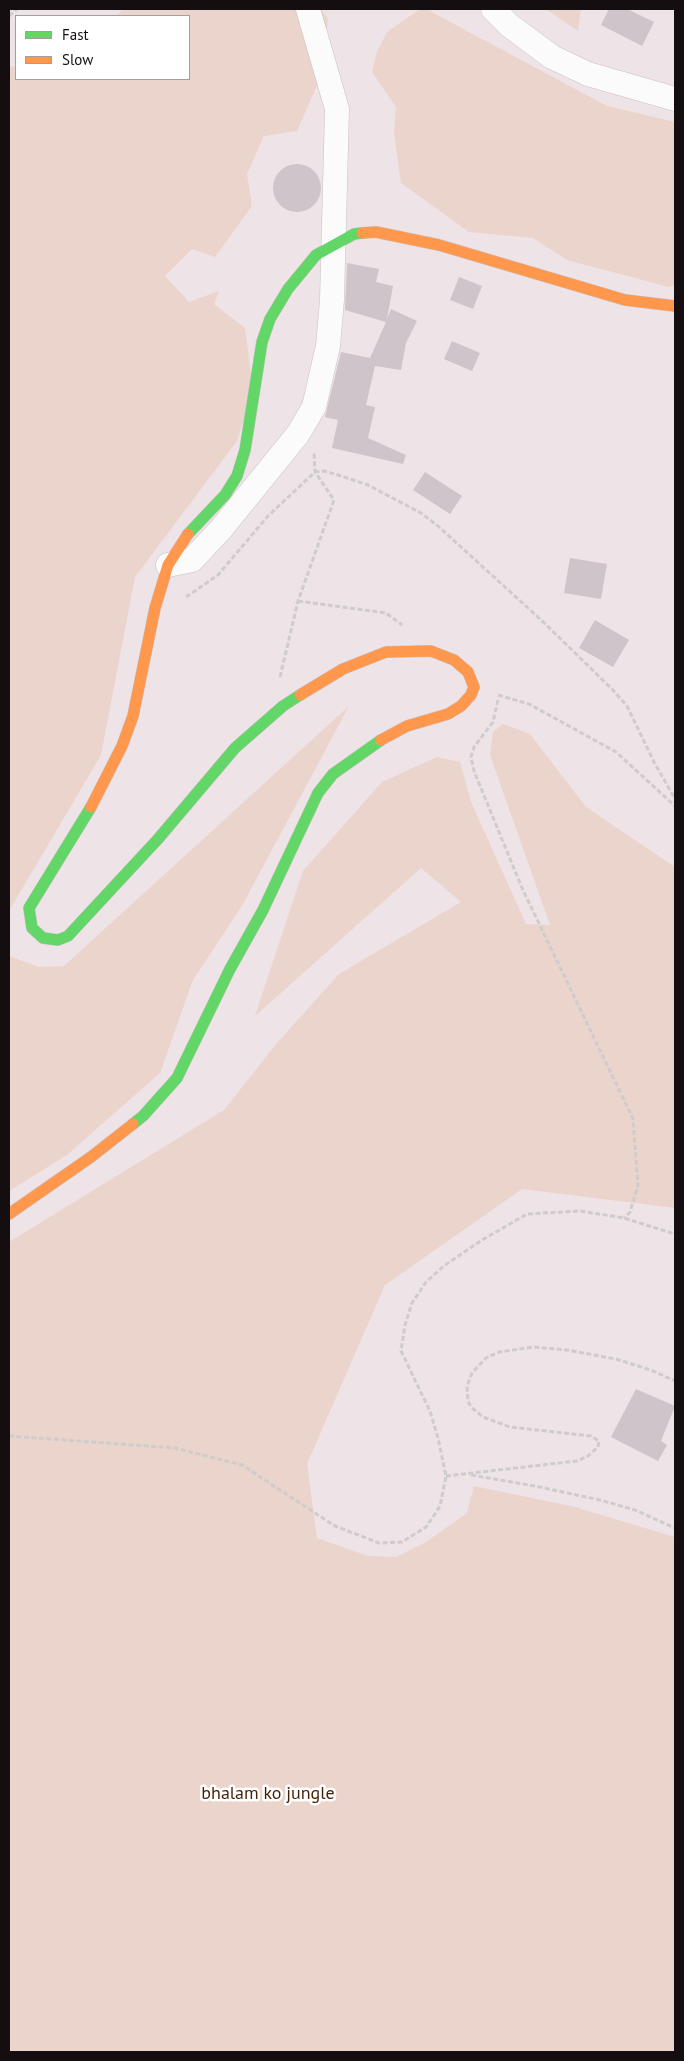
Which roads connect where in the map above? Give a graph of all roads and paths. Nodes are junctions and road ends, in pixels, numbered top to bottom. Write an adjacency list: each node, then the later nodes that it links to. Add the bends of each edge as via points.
1 (17, 9): 4 (path)
2 (308, 9): 6 (street, via 337,109)
3 (493, 9): 5 (street, via 552,57 588,74)
4 (9, 16)
5 (675, 99)
6 (334, 244): 7 (street, via 365,232 399,236 625,300); 10 (street, via 316,255 301,272 270,319 262,342 245,450 237,476 226,495 183,540); 10 (street, via 328,346 314,407 298,434 192,560)
7 (675, 306)
8 (314, 444): 9 (path)
9 (315, 472): 11 (path, via 334,500); 12 (path, via 268,516 218,574 186,596); 15 (path, via 324,471 368,485 420,513 510,592 627,706)
10 (168, 565): 12 (street)
11 (298, 601): 13 (path, via 386,612); 14 (path)
12 (155, 608): 17 (street, via 133,716 122,746 99,794 29,908 32,928 44,938 58,940 68,936 158,839 235,748 283,706 312,686 372,656 410,650 431,651 454,660 468,672 474,687 461,706 448,714 389,734 333,774 305,817 264,910 230,969 177,1078 143,1116)
13 (409, 630)
14 (280, 678)
15 (675, 799)
16 (675, 806): 18 (path, via 616,752 530,704 496,694 499,702 493,722 474,747 471,757 474,771 522,888 633,1119 638,1185 630,1212)
17 (9, 1214)
18 (624, 1218): 19 (path); 23 (path, via 580,1211 527,1214 482,1240 426,1282 412,1303 404,1325 401,1351 430,1411)
19 (675, 1234)
20 (675, 1381): 22 (path, via 616,1360 566,1350 534,1347 499,1352 486,1358 472,1373 468,1386 471,1407 483,1417 510,1427 591,1436 599,1441 598,1447 577,1461)
21 (9, 1436): 23 (path, via 175,1448 242,1465 335,1526 379,1543 402,1542 426,1527 440,1506)
22 (460, 1474): 23 (path); 24 (path, via 600,1500 634,1510)
23 (446, 1476)
24 (675, 1528)

